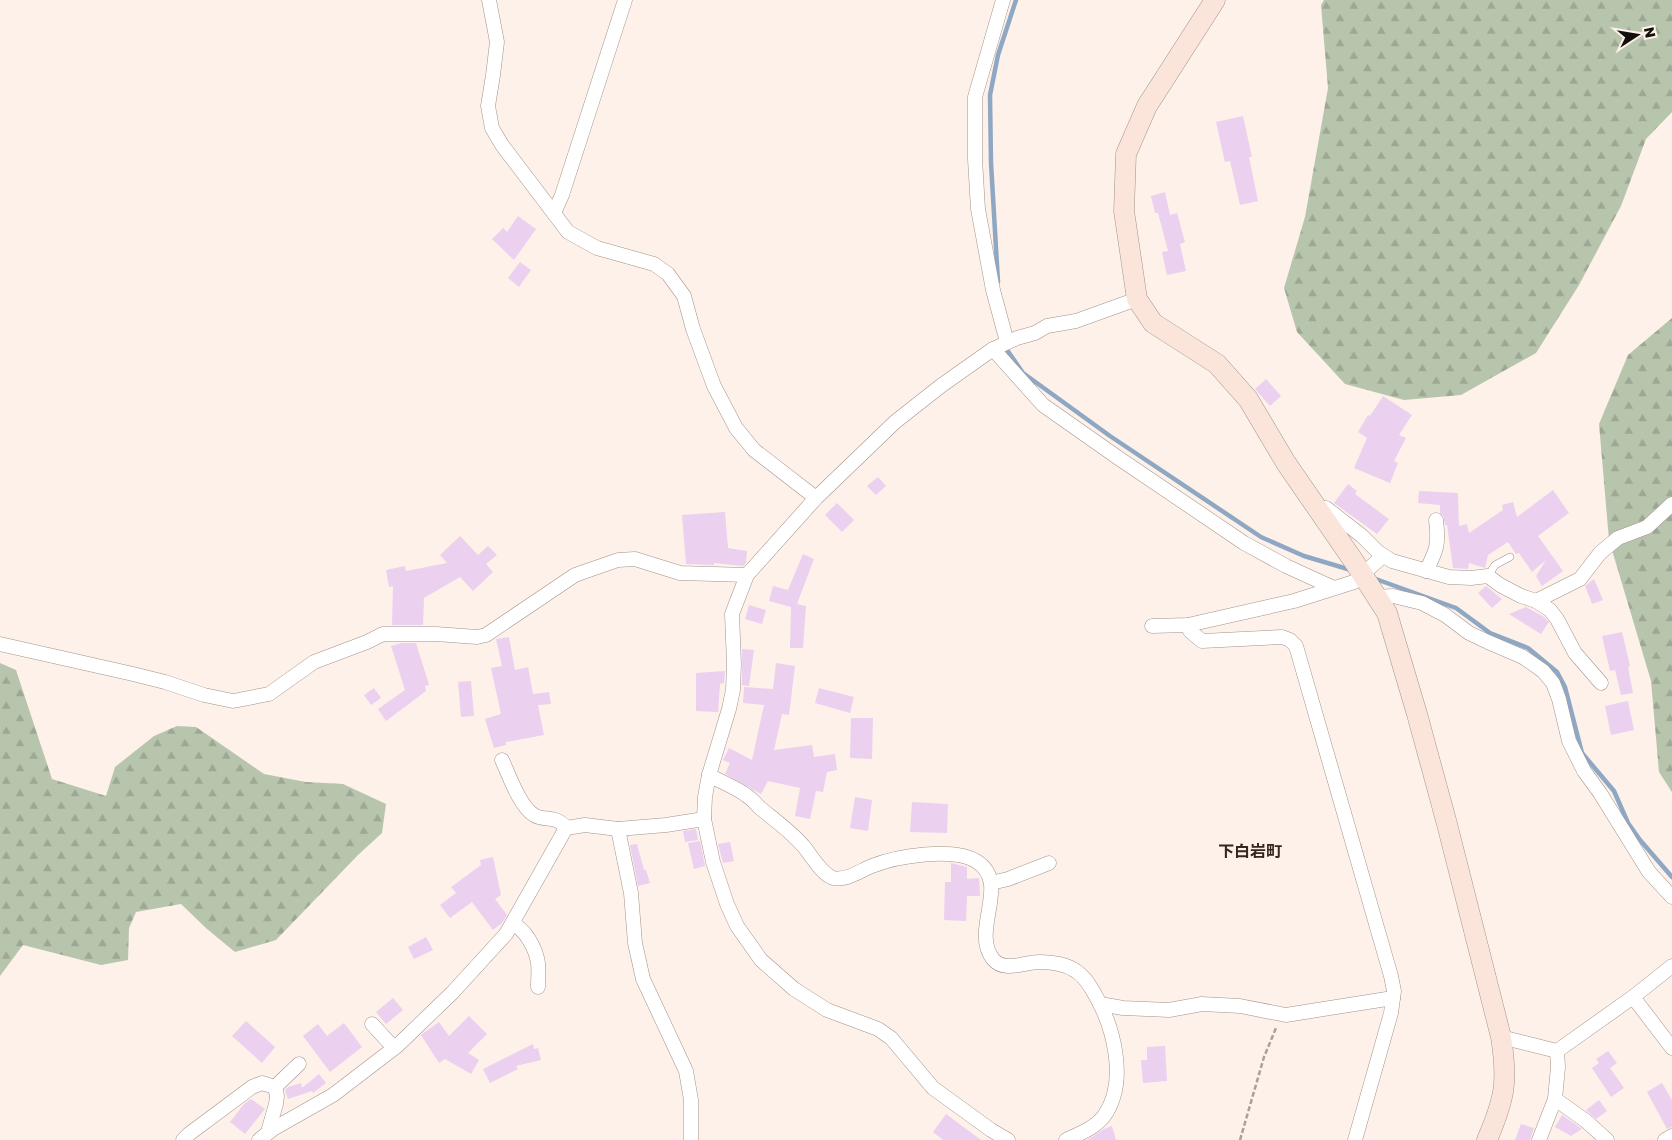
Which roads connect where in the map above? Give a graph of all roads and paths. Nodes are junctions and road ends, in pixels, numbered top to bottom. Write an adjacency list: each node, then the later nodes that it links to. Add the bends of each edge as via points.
1 (489, 0): 5 (street, via 496,42 488,106 492,128)
2 (625, 0): 5 (street)
3 (1003, 0): 7 (street, via 976,98 975,159 978,209)
4 (1215, 0): 6 (street, via 1147,106 1126,154 1124,210)
5 (554, 212): 9 (street, via 568,232 583,241 596,248 654,264 668,274 684,296 714,386 736,428 754,450)
6 (1137, 299): 7 (street, via 1076,321 1047,326); 11 (street, via 1153,323 1217,364 1248,399 1286,464)
7 (1007, 342): 8 (street)
8 (993, 349): 9 (street, via 895,422); 19 (street, via 1043,405 1117,457 1244,543)
9 (816, 498): 16 (street)
10 (1672, 504): 21 (street, via 1646,527 1618,538 1600,553 1580,579)
11 (1317, 508): 13 (street, via 1326,508); 17 (street)
12 (1436, 520): 15 (street, via 1438,539)
13 (1383, 556): 15 (street, via 1392,562); 17 (street)
14 (1510, 557): 18 (lane, via 1495,565)
15 (1426, 571): 18 (street, via 1449,577)
16 (748, 575): 24 (street, via 680,573 634,559 618,560 575,575 486,635 383,634 314,662 269,694 233,701); 27 (street, via 732,614 733,690)
17 (1363, 575): 19 (street, via 1354,582); 20 (street)
18 (1488, 576): 21 (street)
19 (1334, 588): 22 (street, via 1294,601)
20 (1376, 597): 33 (street, via 1393,596 1422,603 1543,671 1553,684 1569,741 1584,770 1649,872); 42 (street, via 1387,613 1417,714)
21 (1536, 601): 25 (street, via 1550,610 1575,653)
22 (1188, 625): 23 (street); 38 (street, via 1190,632 1202,641 1282,637 1296,646 1391,976)
23 (1152, 626)
24 (0, 644)
25 (1601, 683)
26 (502, 760): 29 (street, via 526,807 535,815 560,821)
27 (710, 775): 28 (street); 32 (street, via 747,795 795,835 825,873 833,878 844,878 889,861 940,853 976,861)
28 (704, 819): 30 (street); 53 (street, via 713,862 727,904 737,926 761,960 794,989 827,1010 878,1029 891,1038 933,1088)
29 (566, 828): 30 (street, via 585,825); 34 (street)
30 (618, 829): 52 (street, via 643,979 686,1071 691,1100)
31 (1049, 863): 32 (street)
32 (991, 883): 39 (street, via 985,940 994,961 1004,966 1038,962 1076,970)
33 (1672, 897)
34 (512, 924): 36 (street, via 519,926 530,941 538,962); 43 (street, via 452,993)
35 (1672, 966): 37 (street)
36 (538, 987)
37 (1633, 997): 44 (street); 45 (street)
38 (1393, 998): 40 (street); 56 (street)
39 (1100, 1004): 40 (street, via 1169,1010 1202,1004 1240,1006); 54 (street, via 1113,1042 1116,1082 1104,1115 1097,1123)
40 (1286, 1015): 55 (path, via 1277,1025 1264,1057)
41 (372, 1024): 43 (street)
42 (1501, 1037): 45 (street); 57 (street, via 1505,1060 1504,1089 1501,1106)
43 (394, 1048): 49 (street, via 332,1095)
44 (1672, 1048)
45 (1557, 1051): 48 (street)
46 (299, 1064): 47 (street)
47 (275, 1087): 49 (street, via 276,1104); 51 (street, via 262,1083 252,1087)
48 (1555, 1099): 58 (street); 59 (street)
49 (263, 1136)
50 (1672, 1136): 60 (street)
51 (182, 1140)
52 (691, 1140)
53 (1008, 1140)
54 (1066, 1140)
55 (1240, 1140)
56 (1355, 1140)
57 (1487, 1140)
58 (1539, 1140)
59 (1607, 1140)
60 (1665, 1140)

